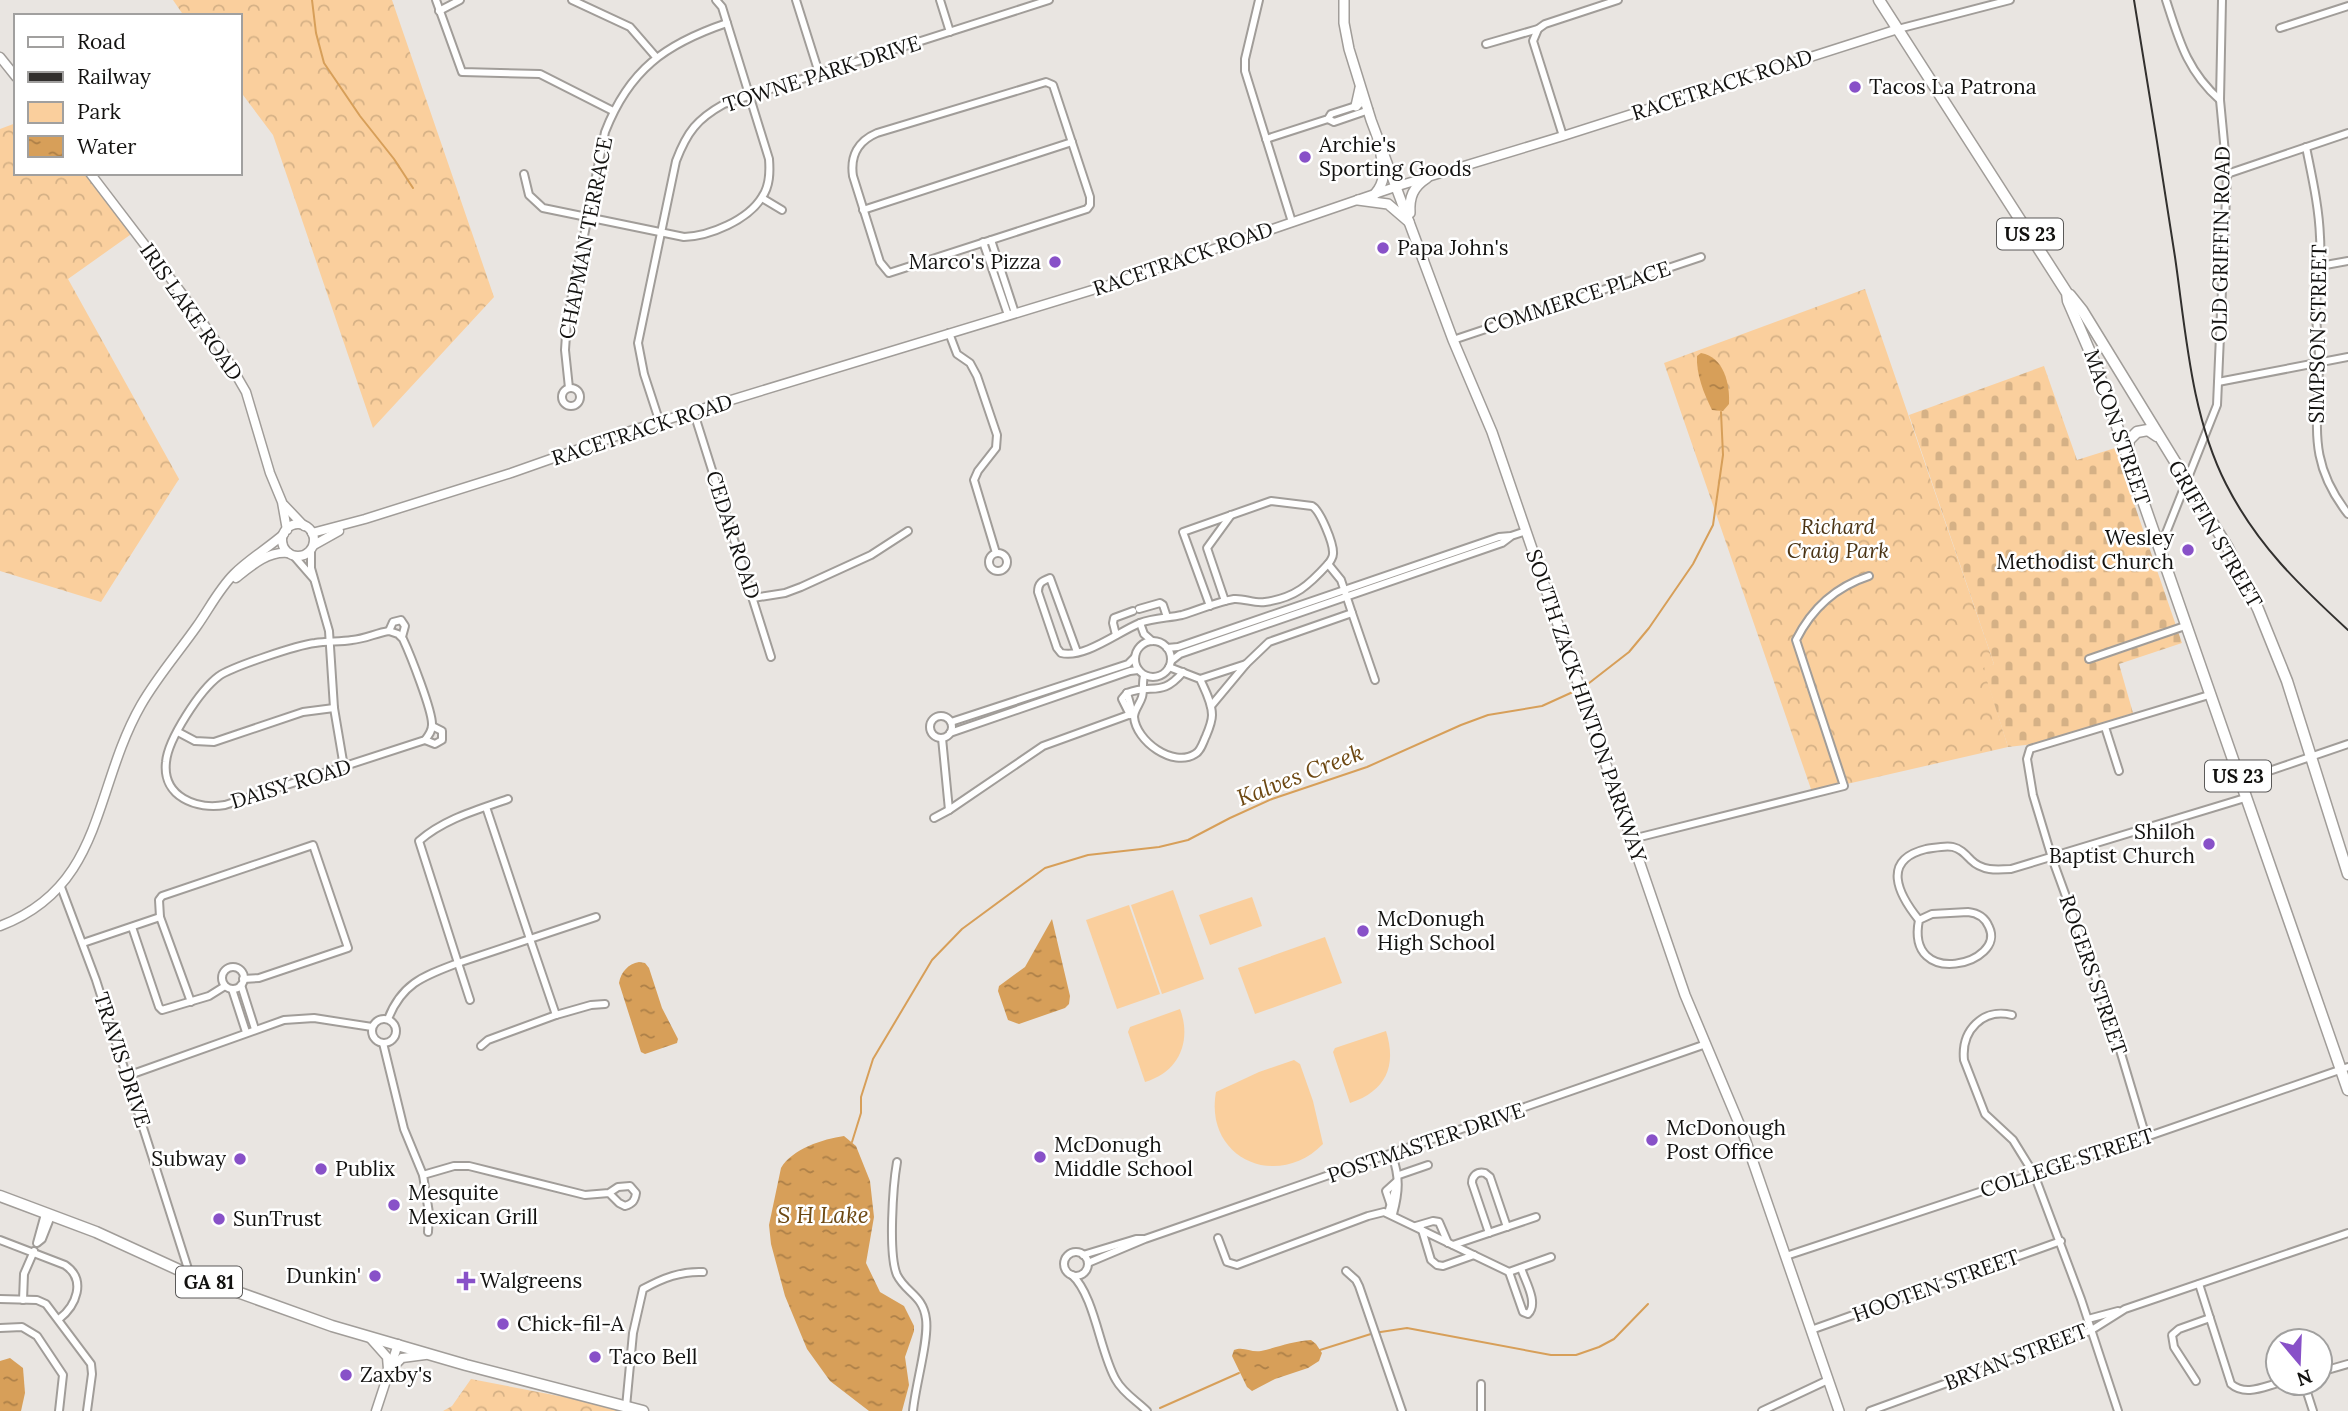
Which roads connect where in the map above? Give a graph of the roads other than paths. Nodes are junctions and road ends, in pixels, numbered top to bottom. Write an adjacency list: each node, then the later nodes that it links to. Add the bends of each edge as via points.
1 (436, 0): 19 (street)
2 (460, 0): 19 (street)
3 (572, 0): 27 (street, via 630,27)
4 (716, 0): 20 (street)
5 (796, 0): 28 (street)
6 (940, 0): 24 (street)
7 (1014, 0): 18 (street)
8 (1049, 0): 16 (street, TOWNE PARK DRIVE)
9 (1259, 0): 39 (street, via 1244,68)
10 (1344, 0): 30 (main road, SOUTH ZACK HINTON PARKWAY, via 1344,23)
11 (1618, 0): 22 (street)
12 (1879, 0): 23 (main road, MACON STREET / US 23)
13 (2010, 0): 23 (street, RACETRACK ROAD)
14 (2166, 0): 32 (street, via 2183,53 2201,83)
15 (2222, 0): 32 (street, OLD GRIFFIN ROAD)
16 (1034, 2): 18 (street, TOWNE PARK DRIVE)
17 (2348, 6): 21 (street)
18 (1018, 10): 24 (street, TOWNE PARK DRIVE)
19 (439, 11): 35 (street, via 462,72 540,74)
20 (727, 23): 27 (street, CHAPMAN TERRACE); 31 (street)
21 (2280, 28)
22 (1538, 29): 25 (street); 38 (street, via 1534,41)
23 (1898, 29): 38 (street, RACETRACK ROAD); 62 (main road, MACON STREET / US 23)
24 (950, 32): 28 (street, TOWNE PARK DRIVE)
25 (1486, 44)
26 (0, 57): 29 (street)
27 (656, 57): 35 (street, CHAPMAN TERRACE, via 624,91)
28 (819, 73): 31 (street, TOWNE PARK DRIVE)
29 (14, 74)
30 (1360, 83): 33 (main road); 34 (main road, SOUTH ZACK HINTON PARKWAY)
31 (749, 95): 49 (street, via 769,159 769,180); 56 (street, TOWNE PARK DRIVE, via 710,112 684,139)
32 (2220, 100): 44 (street, OLD GRIFFIN ROAD)
33 (1356, 106): 34 (street); 36 (street)
34 (1367, 106): 36 (street, via 1334,121); 40 (main road, SOUTH ZACK HINTON PARKWAY)
35 (613, 111): 53 (street, CHAPMAN TERRACE)
36 (1328, 119): 39 (street)
37 (2348, 133): 42 (street)
38 (1563, 136): 46 (street, RACETRACK ROAD)
39 (1266, 139): 54 (street)
40 (1379, 139): 47 (main road, SOUTH ZACK HINTON PARKWAY); 48 (main road, via 1384,177)
41 (1072, 142): 52 (street); 52 (street, via 1054,85 1046,82 877,133 858,145 851,165); 57 (street, via 1090,197 1087,209)
42 (2306, 147): 44 (street); 61 (street, SIMPSON STREET)
43 (524, 174): 53 (street, via 529,195 543,208)
44 (2227, 174): 68 (street, OLD GRIFFIN ROAD)
45 (92, 175): 75 (street, IRIS LAKE ROAD, via 220,347 246,392)
46 (1427, 178): 47 (street, RACETRACK ROAD); 55 (main road, via 1410,197)
47 (1398, 186): 48 (street, RACETRACK ROAD); 55 (main road, SOUTH ZACK HINTON PARKWAY)
48 (1375, 194): 50 (street, RACETRACK ROAD)
49 (762, 198): 51 (street); 56 (street, via 732,223 705,235)
50 (1358, 200): 54 (street, RACETRACK ROAD); 55 (main road, via 1388,204)
51 (782, 210)
52 (863, 210): 58 (street, via 880,262 889,273)
53 (587, 218): 56 (street); 69 (street, CHAPMAN TERRACE, via 567,320)
54 (1292, 222): 63 (street, RACETRACK ROAD)
55 (1412, 225): 65 (main road, SOUTH ZACK HINTON PARKWAY)
56 (662, 232): 71 (street, TOWNE PARK DRIVE, via 638,343)
57 (991, 240): 58 (street); 63 (street)
58 (984, 242): 63 (street)
59 (1701, 257): 65 (street, COMMERCE PLACE)
60 (2348, 261): 61 (street)
61 (2320, 266): 67 (street, SIMPSON STREET, via 2316,312)
62 (2067, 293): 72 (main road, GRIFFIN STREET / US 23, via 2082,310); 73 (main road, MACON STREET / US 23)
63 (1012, 314): 64 (street, RACETRACK ROAD)
64 (949, 333): 70 (street, RACETRACK ROAD); 86 (street, via 957,354 970,363 977,376 997,435 995,451 974,480)
65 (1452, 340): 81 (main road, SOUTH ZACK HINTON PARKWAY, via 1492,432)
66 (2348, 357): 67 (street)
67 (2320, 364): 68 (street); 76 (street, SIMPSON STREET, via 2319,462)
68 (2218, 382): 74 (street, OLD GRIFFIN ROAD, via 2217,405)
69 (569, 388)
70 (694, 413): 71 (street, RACETRACK ROAD); 93 (street, CEDAR ROAD)
71 (660, 423): 78 (street, RACETRACK ROAD)
72 (2160, 439): 73 (main road, via 2148,430 2135,433 2127,444); 74 (main road, GRIFFIN STREET / US 23)
73 (2128, 461): 85 (main road, MACON STREET / US 23)
74 (2186, 481): 85 (street, OLD GRIFFIN ROAD); 134 (main road, GRIFFIN STREET / US 23, via 2258,608)
75 (282, 502): 79 (street, IRIS LAKE ROAD); 82 (street, IRIS LAKE ROAD)
76 (2348, 514)
77 (1231, 515): 88 (street, via 1277,500 1312,506 1320,514 1332,547); 94 (street, via 1207,548); 95 (street, via 1183,532)
78 (357, 522): 83 (street, RACETRACK ROAD); 84 (street, RACETRACK ROAD)
79 (304, 526): 82 (street, via 295,525); 83 (street)
80 (908, 531): 93 (street, via 871,555 801,587)
81 (1526, 531): 92 (street); 143 (main road, SOUTH ZACK HINTON PARKWAY)
82 (285, 532): 87 (street, via 283,544); 91 (street, via 235,573)
83 (312, 533): 84 (street)
84 (312, 547): 87 (street, via 303,556); 90 (street)
85 (2159, 549): 99 (main road, MACON STREET / US 23)
86 (996, 553)
87 (290, 554): 90 (street); 91 (street, via 269,555)
88 (1328, 564): 92 (street); 94 (street, via 1300,591 1265,602)
89 (1869, 576): 143 (street, via 1826,598 1796,640 1844,786)
90 (314, 579): 105 (street)
91 (223, 589): 146 (street, via 141,706 114,762 84,850)
92 (1345, 593): 96 (street); 107 (street); 112 (street, via 1180,654)
93 (753, 598): 109 (street, CEDAR ROAD)
94 (1225, 601): 95 (street)
95 (1210, 606): 97 (street)
96 (1352, 613): 113 (street, via 1269,642); 118 (street)
97 (1167, 617): 98 (street); 102 (street, via 1160,603 1136,610 1114,618)
98 (1139, 623): 101 (street); 102 (street)
99 (2185, 626): 111 (street); 120 (main road, MACON STREET / US 23)
100 (389, 631): 103 (street); 103 (street, via 393,622 401,620 405,626); 105 (street, DAISY ROAD)
101 (1144, 634): 104 (street); 106 (street)
102 (1116, 635): 108 (street)
103 (402, 638): 127 (street)
104 (1152, 641): 106 (street); 107 (street)
105 (331, 642): 124 (street); 129 (street, DAISY ROAD, via 306,645 225,672 206,688)
106 (1142, 645): 110 (street)
107 (1167, 648): 112 (street)
108 (1077, 652): 108 (street, via 1064,654 1057,648 1038,592 1043,580 1050,578)
109 (771, 657)
110 (1135, 657): 114 (street); 126 (street, via 1128,664)
111 (2089, 659)
112 (1170, 664): 115 (street); 116 (street, via 1158,677)
113 (1247, 664): 117 (street); 123 (street)
114 (1138, 670): 116 (street); 130 (street)
115 (1183, 672): 117 (street); 119 (street, via 1166,687)
116 (1144, 676): 119 (street)
117 (1200, 679): 123 (street)
118 (1375, 680)
119 (1142, 690): 121 (street); 122 (street, via 1127,693 1122,699)
120 (2209, 695): 128 (street, ROGERS STREET); 137 (main road, MACON STREET / US 23)
121 (1141, 699): 122 (street); 125 (street)
122 (1127, 703): 125 (street)
123 (1211, 706): 125 (street, via 1212,717 1200,750 1184,758 1173,757 1143,739)
124 (334, 708): 129 (street, via 303,712 214,742 195,741); 135 (street)
125 (1131, 713): 141 (street, via 1043,746)
126 (951, 722): 130 (street); 131 (street, via 942,716 931,723 932,733)
127 (432, 726): 132 (street); 132 (street, via 442,731 442,740 434,744)
128 (2105, 727): 136 (street); 144 (street, ROGERS STREET, via 2031,750 2027,759)
129 (178, 732): 135 (street, DAISY ROAD, via 166,772 177,794 198,806 233,803)
130 (950, 733): 131 (street)
131 (942, 738): 141 (street)
132 (425, 740): 135 (street, DAISY ROAD)
133 (2348, 744): 134 (street)
134 (2310, 757): 137 (street); 145 (main road, GRIFFIN STREET / US 23)
135 (344, 766)
136 (2119, 771)
137 (2240, 781): 138 (main road, MACON STREET / US 23)
138 (2245, 798): 144 (street); 169 (main road, MACON STREET / US 23)
139 (508, 799): 140 (street)
140 (486, 807): 152 (street); 154 (street, via 440,826 419,841)
141 (949, 810): 142 (street)
142 (933, 818)
143 (1632, 839): 167 (main road, SOUTH ZACK HINTON PARKWAY)
144 (2053, 858): 149 (street, via 1993,870 1979,867 1951,846 1913,853 1900,864 1897,878 1900,893); 172 (street, ROGERS STREET)
145 (2348, 874)
146 (61, 887): 150 (street, via 32,912); 153 (street, TRAVIS DRIVE)
147 (160, 917): 151 (street); 155 (street, via 162,896 313,845 348,948); 158 (street)
148 (596, 917): 152 (street)
149 (1919, 920): 149 (street, via 1918,943 1925,955 1940,964 1968,961 1983,953 1990,942 1992,932 1978,913)
150 (0, 926)
151 (132, 926): 153 (street); 158 (street, via 159,1007 169,1010)
152 (530, 939): 154 (street); 160 (street)
153 (83, 943): 170 (street, TRAVIS DRIVE)
154 (458, 963): 157 (street); 162 (street, via 421,977 407,988)
155 (242, 982): 156 (street); 156 (street, via 239,970 228,968 222,976); 164 (street)
156 (229, 988): 158 (street); 165 (street)
157 (470, 1000)
158 (191, 1002)
159 (605, 1004): 160 (street)
160 (556, 1015): 168 (street)
161 (2012, 1015): 177 (street, via 1999,1012 1978,1021 1966,1035 1964,1060 1984,1114 2013,1140)
162 (388, 1019): 163 (street, via 377,1020); 166 (street, via 396,1033)
163 (372, 1027): 164 (street, via 300,1017); 166 (street, via 374,1038)
164 (255, 1029): 165 (street)
165 (246, 1032): 170 (street)
166 (383, 1043): 176 (street, via 404,1129)
167 (1706, 1044): 173 (street, POSTMASTER DRIVE); 197 (main road, SOUTH ZACK HINTON PARKWAY)
168 (481, 1046)
169 (2344, 1068): 171 (main road, MACON STREET / US 23); 172 (street, COLLEGE STREET)
170 (127, 1076): 205 (street, TRAVIS DRIVE)
171 (2348, 1090)
172 (2146, 1137): 177 (street, COLLEGE STREET)
173 (1392, 1155): 178 (street); 191 (street, POSTMASTER DRIVE)
174 (897, 1161): 231 (street, via 891,1252 897,1275 920,1299 926,1320)
175 (1428, 1165): 178 (street)
176 (423, 1174): 179 (street, via 469,1166 585,1195); 186 (street)
177 (2034, 1174): 192 (street); 197 (street, COLLEGE STREET)
178 (1398, 1178): 181 (street); 181 (street, via 1399,1191)
179 (609, 1192)
180 (0, 1196): 182 (main road, GA 81)
181 (1390, 1214): 185 (street); 189 (street, via 1373,1214 1237,1265 1227,1262)
182 (48, 1215): 194 (street); 205 (main road, GA 81)
183 (1536, 1217): 184 (street)
184 (1507, 1227): 187 (street); 187 (street, via 1490,1178 1479,1173 1472,1183)
185 (1418, 1228): 193 (street); 193 (street, via 1437,1221); 196 (street, via 1437,1266)
186 (428, 1232)
187 (1489, 1233): 193 (street)
188 (2348, 1233): 207 (street, BRYAN STREET)
189 (1218, 1238)
190 (0, 1240): 194 (street)
191 (1144, 1240): 195 (street); 199 (street)
192 (2061, 1241): 213 (street); 216 (street, HOOTEN STREET)
193 (1451, 1244): 196 (street)
194 (34, 1253): 209 (street, via 24,1274); 214 (street, via 67,1267 75,1277 78,1291 73,1305)
195 (1083, 1255): 199 (street); 206 (street, via 1073,1253 1066,1258 1066,1269)
196 (1474, 1255): 204 (street)
197 (1786, 1256): 216 (main road, SOUTH ZACK HINTON PARKWAY)
198 (1551, 1257): 200 (street)
199 (1088, 1263): 201 (street)
200 (1521, 1268): 204 (street); 204 (street, via 1533,1303 1527,1314)
201 (1086, 1271): 206 (street); 211 (street, via 1085,1286)
202 (704, 1272): 226 (street, via 686,1272 643,1289 633,1333)
203 (1346, 1272): 233 (street, via 1359,1286)
204 (1509, 1272)
205 (190, 1275): 218 (main road, GA 81)
206 (1072, 1275): 211 (street)
207 (2199, 1284): 210 (street, BRYAN STREET); 212 (street)
208 (0, 1299): 209 (street)
209 (23, 1300): 214 (street, via 43,1302)
210 (2120, 1311): 213 (street, BRYAN STREET); 217 (street, BRYAN STREET)
211 (1094, 1317): 232 (street, via 1115,1378)
212 (2210, 1318): 223 (street, via 2172,1335 2174,1347); 225 (street, via 2231,1384 2246,1390)
213 (2088, 1319): 217 (street)
214 (59, 1320): 228 (street, via 91,1366)
215 (0, 1328): 227 (street, via 26,1328 35,1334 60,1368)
216 (1811, 1330): 222 (main road, SOUTH ZACK HINTON PARKWAY)
217 (2090, 1331): 237 (street, BRYAN STREET); 238 (street)
218 (367, 1335): 219 (main road, GA 81); 221 (street, via 383,1350)
219 (398, 1344): 220 (main road, GA 81); 221 (street)
220 (436, 1356): 221 (street, via 402,1358); 226 (main road, GA 81)
221 (389, 1371): 229 (street)
222 (1828, 1380): 235 (street); 236 (main road, SOUTH ZACK HINTON PARKWAY)
223 (2196, 1381)
224 (1481, 1384): 234 (street)
225 (2264, 1386)
226 (626, 1408): 230 (main road, GA 81)
227 (59, 1411)
228 (87, 1411)
229 (376, 1411)
230 (643, 1411)
231 (912, 1411)
232 (1147, 1411)
233 (1402, 1411)
234 (1481, 1411)
235 (1762, 1411)
236 (1839, 1411)
237 (1870, 1411)
238 (2118, 1411)

